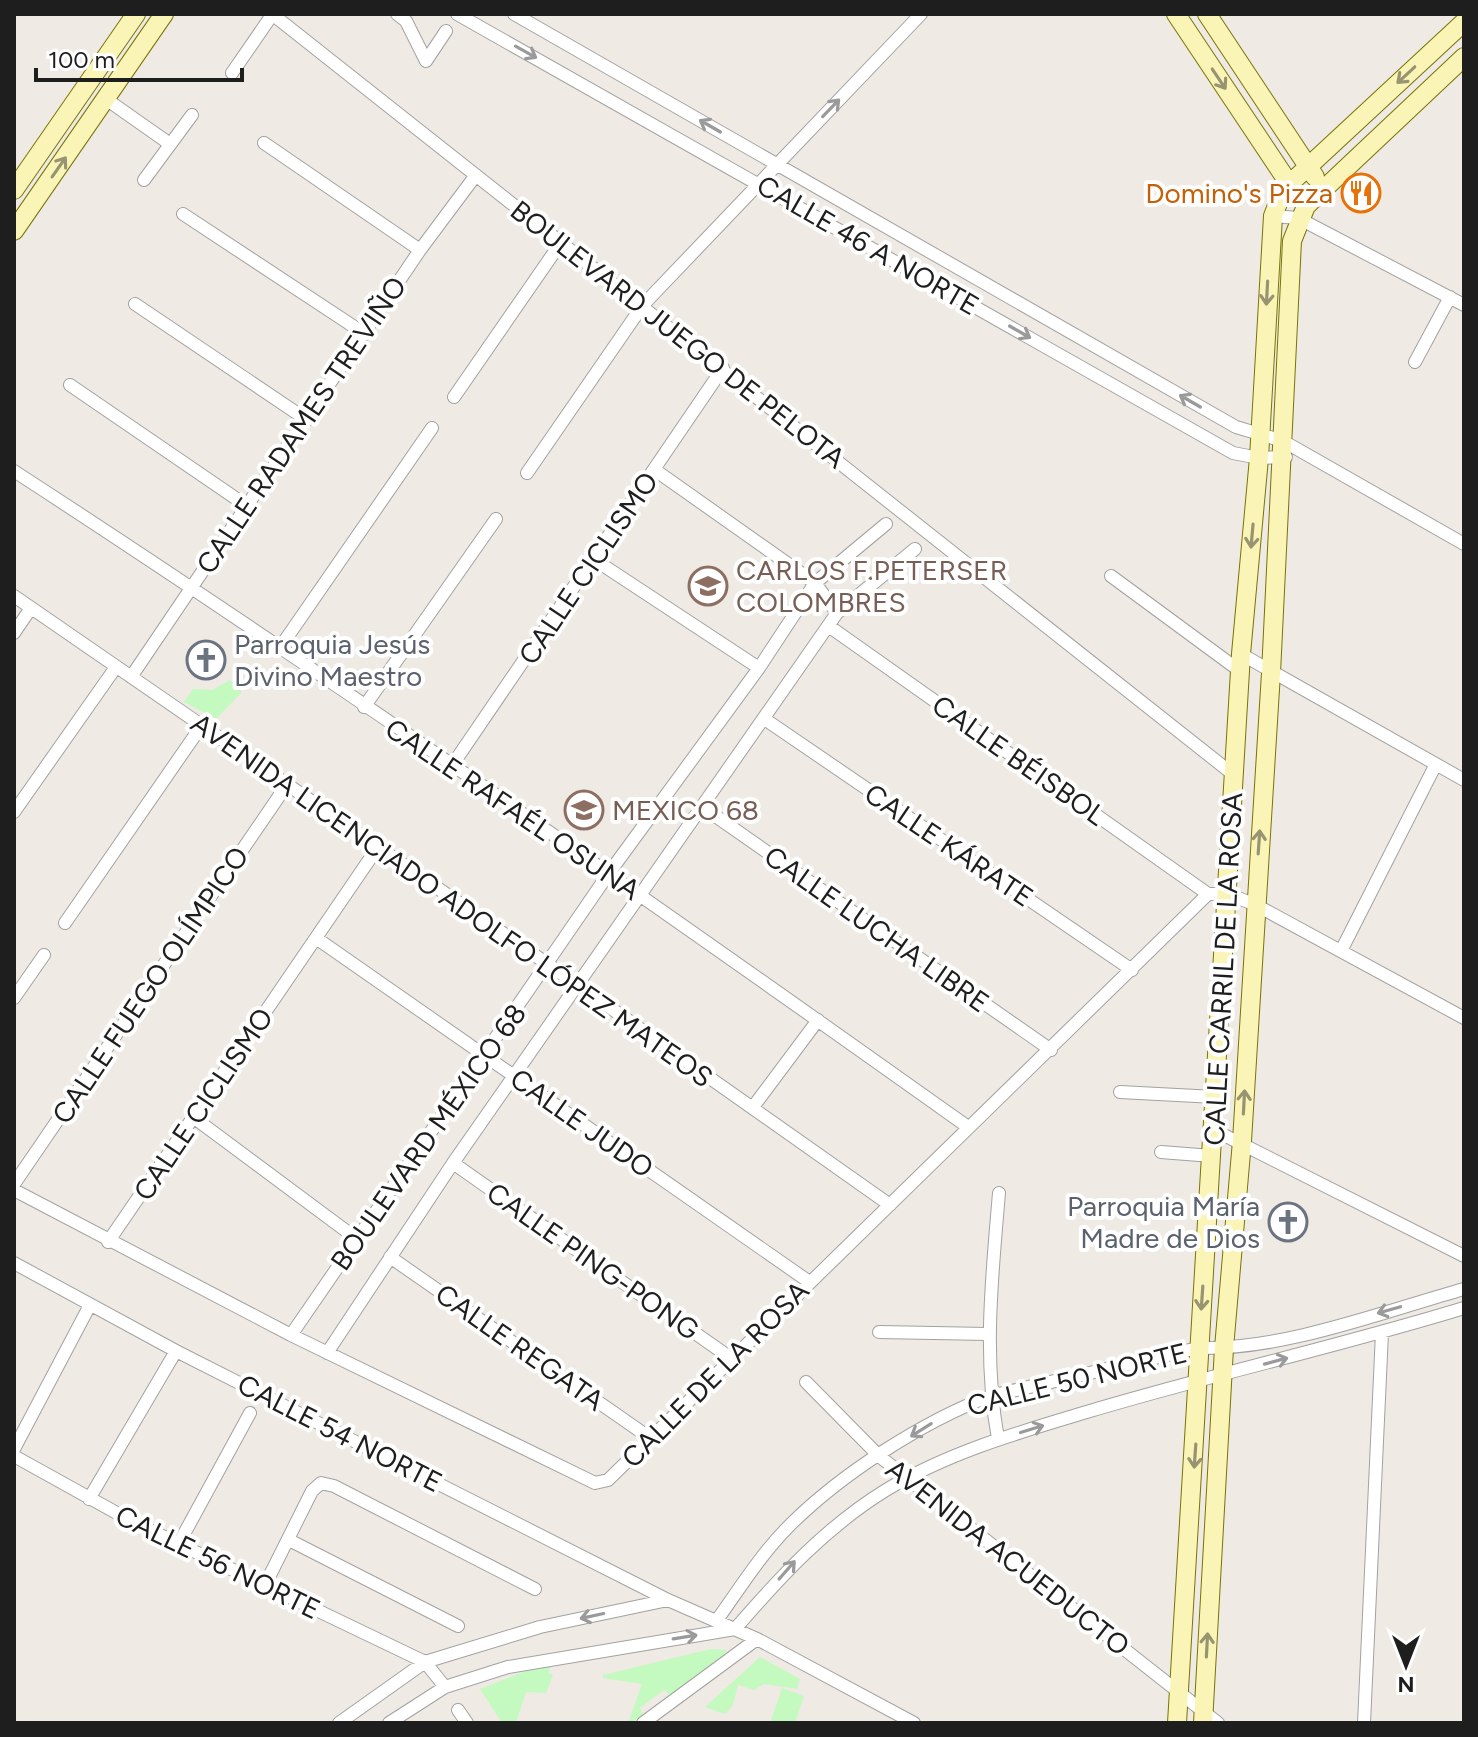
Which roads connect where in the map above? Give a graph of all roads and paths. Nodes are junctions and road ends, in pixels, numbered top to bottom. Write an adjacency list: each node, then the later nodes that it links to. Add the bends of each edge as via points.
1 (136, 14): 26 (main road)
2 (164, 14): 15 (main road)
3 (272, 14): 13 (street); 21 (street, BOULEVARD JUEGO DE PELOTA)
4 (457, 14): 23 (street, CALLE 46 A NORTE, one-way to 23)
5 (514, 14): 19 (street, CALLE 46 A NORTE, one-way to 5)
6 (921, 14): 19 (street, one-way to 6)
7 (1176, 14): 24 (main road, one-way to 24)
8 (1207, 14): 20 (main road)
9 (404, 16): 11 (street, via 426,61)
10 (1464, 22): 20 (main road, one-way to 20)
11 (446, 31)
12 (1464, 57): 14 (main road)
13 (232, 73)
14 (1457, 73): 25 (main road)
15 (106, 99): 18 (street); 30 (main road, one-way to 15)
16 (192, 115): 18 (street)
17 (264, 143): 33 (street)
18 (170, 144): 22 (street)
19 (777, 164): 23 (street); 32 (street, CALLE 46 A NORTE)
20 (1308, 168): 24 (main road); 25 (main road)
21 (476, 175): 31 (street, BOULEVARD JUEGO DE PELOTA); 33 (street, CALLE RADAMES TREVIÑO)
22 (144, 180)
23 (760, 183): 34 (street, CALLE 46 A NORTE); 37 (street)
24 (1289, 184): 27 (main road); 29 (main road)
25 (1324, 189): 27 (main road)
26 (14, 190)
27 (1302, 212): 29 (street); 35 (street); 49 (main road, CALLE CARRIL DE LA ROSA, via 1292,241)
28 (183, 214): 39 (street)
29 (1273, 216): 48 (main road, CALLE CARRIL DE LA ROSA, one-way to 48)
30 (14, 231)
31 (562, 241): 37 (street, BOULEVARD JUEGO DE PELOTA); 45 (street)
32 (917, 245): 34 (street); 40 (street, CALLE 46 A NORTE)
33 (420, 250): 39 (street, CALLE RADAMES TREVIÑO)
34 (903, 265): 43 (street, CALLE 46 A NORTE, one-way to 43)
35 (1450, 297): 38 (street); 41 (street)
36 (135, 304): 46 (street)
37 (643, 305): 42 (street, BOULEVARD JUEGO DE PELOTA); 53 (street)
38 (1464, 305)
39 (365, 334): 46 (street, CALLE RADAMES TREVIÑO)
40 (1097, 348): 43 (street); 48 (street, CALLE 46 A NORTE, one-way to 40)
41 (1415, 362)
42 (723, 368): 51 (street, CALLE CICLISMO); 79 (street, BOULEVARD JUEGO DE PELOTA)
43 (1084, 368): 50 (street, CALLE 46 A NORTE, via 1233,453)
44 (70, 385): 54 (street)
45 (454, 397)
46 (307, 420): 54 (street, CALLE RADAMES TREVIÑO)
47 (432, 428): 68 (street)
48 (1260, 436): 49 (street, CALLE 46 A NORTE); 50 (main road, CALLE CARRIL DE LA ROSA)
49 (1283, 449): 50 (street, CALLE 46 A NORTE); 57 (street, via 1303,454); 72 (main road, CALLE CARRIL DE LA ROSA)
50 (1259, 458): 69 (main road, CALLE CARRIL DE LA ROSA, one-way to 69)
51 (655, 470): 59 (street, CALLE CICLISMO); 61 (street)
52 (14, 471): 62 (street, CALLE RAFAÉL OSUNA)
53 (527, 473)
54 (247, 506): 62 (street, CALLE RADAMES TREVIÑO)
55 (496, 519): 74 (street)
56 (886, 524): 61 (street, BOULEVARD MÉXICO 68)
57 (1464, 544)
58 (915, 549): 65 (street, BOULEVARD MÉXICO 68)
59 (595, 560): 71 (street); 78 (street, CALLE CICLISMO)
60 (1111, 576): 69 (street)
61 (815, 583): 65 (street); 71 (street, BOULEVARD MÉXICO 68)
62 (191, 586): 68 (street, CALLE RAFAÉL OSUNA); 73 (street, CALLE RADAMES TREVIÑO)
63 (14, 596): 64 (street, AVENIDA LICENCIADO ADOLFO LÓPEZ MATEOS)
64 (31, 608): 67 (street); 70 (street, AVENIDA LICENCIADO ADOLFO LÓPEZ MATEOS)
65 (837, 613): 66 (street, BOULEVARD MÉXICO 68)
66 (830, 627): 75 (street, BOULEVARD MÉXICO 68); 86 (street, CALLE BÉISBOL)
67 (14, 633)
68 (279, 649): 74 (street, CALLE RAFAÉL OSUNA)
69 (1240, 663): 72 (street); 79 (main road, CALLE CARRIL DE LA ROSA)
70 (116, 667): 73 (street, AVENIDA LICENCIADO ADOLFO LÓPEZ MATEOS); 83 (street)
71 (759, 668): 85 (street, BOULEVARD MÉXICO 68)
72 (1271, 673): 77 (street); 88 (main road, CALLE CARRIL DE LA ROSA, one-way to 72)
73 (131, 677): 76 (street, AVENIDA LICENCIADO ADOLFO LÓPEZ MATEOS)
74 (364, 707): 78 (street, CALLE RAFAÉL OSUNA)
75 (766, 720): 82 (street, BOULEVARD MÉXICO 68); 94 (street, CALLE KÁRATE)
76 (200, 728): 81 (street, AVENIDA LICENCIADO ADOLFO LÓPEZ MATEOS); 89 (street)
77 (1436, 764): 80 (street); 91 (street)
78 (451, 767): 85 (street, CALLE RAFAÉL OSUNA)
79 (1234, 775): 86 (main road, CALLE CARRIL DE LA ROSA)
80 (1464, 780)
81 (286, 786): 84 (street, AVENIDA LICENCIADO ADOLFO LÓPEZ MATEOS); 112 (street, CALLE FUEGO OLÍMPICO)
82 (704, 808): 87 (street, BOULEVARD MÉXICO 68); 99 (street, CALLE LUCHA LIBRE)
83 (14, 812)
84 (378, 847): 90 (street, CALLE CICLISMO); 93 (street, AVENIDA LICENCIADO ADOLFO LÓPEZ MATEOS)
85 (609, 873): 87 (street, CALLE RAFAÉL OSUNA); 93 (street, BOULEVARD MÉXICO 68)
86 (1217, 894): 88 (street, CALLE BÉISBOL); 94 (street, CALLE DE LA ROSA); 103 (main road, CALLE CARRIL DE LA ROSA)
87 (641, 897): 95 (street, BOULEVARD MÉXICO 68); 98 (street, CALLE RAFAÉL OSUNA)
88 (1254, 904): 91 (street, CALLE BÉISBOL); 108 (main road, CALLE CARRIL DE LA ROSA, one-way to 88)
89 (65, 923)
90 (316, 938): 100 (street, CALLE JUDO); 105 (street, CALLE CICLISMO)
91 (1342, 949): 97 (street, CALLE BÉISBOL)
92 (44, 955): 96 (street)
93 (547, 963): 95 (street, AVENIDA LICENCIADO ADOLFO LÓPEZ MATEOS); 100 (street, BOULEVARD MÉXICO 68)
94 (1132, 970): 99 (street, CALLE DE LA ROSA)
95 (578, 985): 101 (street, BOULEVARD MÉXICO 68); 104 (street, AVENIDA LICENCIADO ADOLFO LÓPEZ MATEOS)
96 (14, 998)
97 (1464, 1018)
98 (818, 1020): 104 (street); 106 (street, CALLE RAFAÉL OSUNA)
99 (1051, 1050): 106 (street, CALLE DE LA ROSA)
100 (484, 1056): 101 (street, CALLE JUDO); 116 (street, BOULEVARD MÉXICO 68)
101 (515, 1077): 111 (street, BOULEVARD MÉXICO 68); 121 (street, CALLE JUDO)
102 (1120, 1092): 103 (street)
103 (1215, 1097): 107 (main road, CALLE CARRIL DE LA ROSA)
104 (753, 1107): 115 (street, AVENIDA LICENCIADO ADOLFO LÓPEZ MATEOS)
105 (193, 1117): 116 (street); 117 (street, CALLE CICLISMO)
106 (968, 1127): 115 (street, CALLE DE LA ROSA)
107 (1214, 1130): 108 (street); 110 (main road, CALLE CARRIL DE LA ROSA)
108 (1242, 1141): 118 (street); 130 (main road, CALLE CARRIL DE LA ROSA)
109 (1161, 1152): 110 (street)
110 (1212, 1156): 129 (main road, CALLE CARRIL DE LA ROSA, one-way to 129)
111 (453, 1163): 119 (street, BOULEVARD MÉXICO 68); 133 (street, CALLE PING-PONG)
112 (14, 1184)
113 (14, 1190): 117 (street, CALLE DE LA ROSA)
114 (999, 1193): 127 (street)
115 (890, 1205): 121 (street, CALLE DE LA ROSA)
116 (357, 1239): 128 (street, BOULEVARD MÉXICO 68)
117 (108, 1242): 128 (street, CALLE DE LA ROSA)
118 (1464, 1256)
119 (390, 1257): 132 (street, BOULEVARD MÉXICO 68); 139 (street, CALLE REGATA)
120 (14, 1263): 123 (street, CALLE 54 NORTE)
121 (808, 1281): 133 (street, CALLE DE LA ROSA)
122 (1464, 1289): 130 (street, CALLE 50 NORTE, one-way to 130, via 1292,1336)
123 (90, 1305): 131 (street, CALLE 54 NORTE); 141 (street)
124 (1464, 1308): 126 (street, CALLE 50 NORTE)
125 (879, 1332): 127 (street)
126 (1382, 1333): 134 (street, CALLE 50 NORTE, one-way to 126); 166 (street)
127 (988, 1334): 137 (street)
128 (291, 1335): 132 (street, CALLE DE LA ROSA)
129 (1198, 1348): 130 (street, CALLE 50 NORTE); 135 (main road, CALLE CARRIL DE LA ROSA); 137 (street, CALLE 50 NORTE)
130 (1224, 1348): 134 (main road, CALLE CARRIL DE LA ROSA)
131 (176, 1351): 145 (street); 150 (street, CALLE 54 NORTE)
132 (327, 1353): 139 (street, CALLE DE LA ROSA, via 595,1483 608,1480)
133 (732, 1359): 139 (street, CALLE DE LA ROSA)
134 (1223, 1375): 135 (street, CALLE 50 NORTE); 159 (main road, CALLE CARRIL DE LA ROSA, one-way to 134)
135 (1200, 1378): 140 (street, CALLE 50 NORTE, one-way to 135); 157 (main road, CALLE CARRIL DE LA ROSA, one-way to 157)
136 (806, 1382): 143 (street, AVENIDA ACUEDUCTO)
137 (990, 1396): 140 (street); 143 (street, CALLE 50 NORTE, one-way to 143, via 959,1407)
138 (250, 1413): 147 (street)
139 (650, 1438)
140 (998, 1439): 144 (street, CALLE 50 NORTE)
141 (14, 1449)
142 (14, 1456): 145 (street, CALLE 56 NORTE)
143 (879, 1456): 144 (street, AVENIDA ACUEDUCTO); 151 (street, CALLE 50 NORTE, via 788,1527)
144 (906, 1478): 153 (street, CALLE 50 NORTE, one-way to 144, via 799,1556); 157 (street, AVENIDA ACUEDUCTO)
145 (89, 1499): 147 (street, CALLE 56 NORTE)
146 (289, 1540): 148 (street); 149 (street, via 321,1483); 152 (street)
147 (178, 1545): 148 (street, CALLE 56 NORTE)
148 (265, 1585): 155 (street, CALLE 56 NORTE)
149 (535, 1589)
150 (668, 1600): 151 (street, CALLE 54 NORTE); 155 (street, one-way to 155, via 540,1627)
151 (717, 1620): 153 (street, CALLE 54 NORTE)
152 (458, 1626)
153 (735, 1629): 154 (street, CALLE 54 NORTE); 156 (street, one-way to 153, via 508,1667)
154 (757, 1639): 163 (street); 164 (street, CALLE 54 NORTE)
155 (425, 1662): 156 (street); 160 (street)
156 (445, 1687): 161 (street)
157 (1179, 1693): 159 (street, AVENIDA ACUEDUCTO); 165 (main road, CALLE CARRIL DE LA ROSA)
158 (458, 1710): 162 (street)
159 (1208, 1719)
160 (339, 1723)
161 (389, 1723)
162 (467, 1723)
163 (643, 1723)
164 (914, 1723)
165 (1177, 1723)
166 (1364, 1723)

